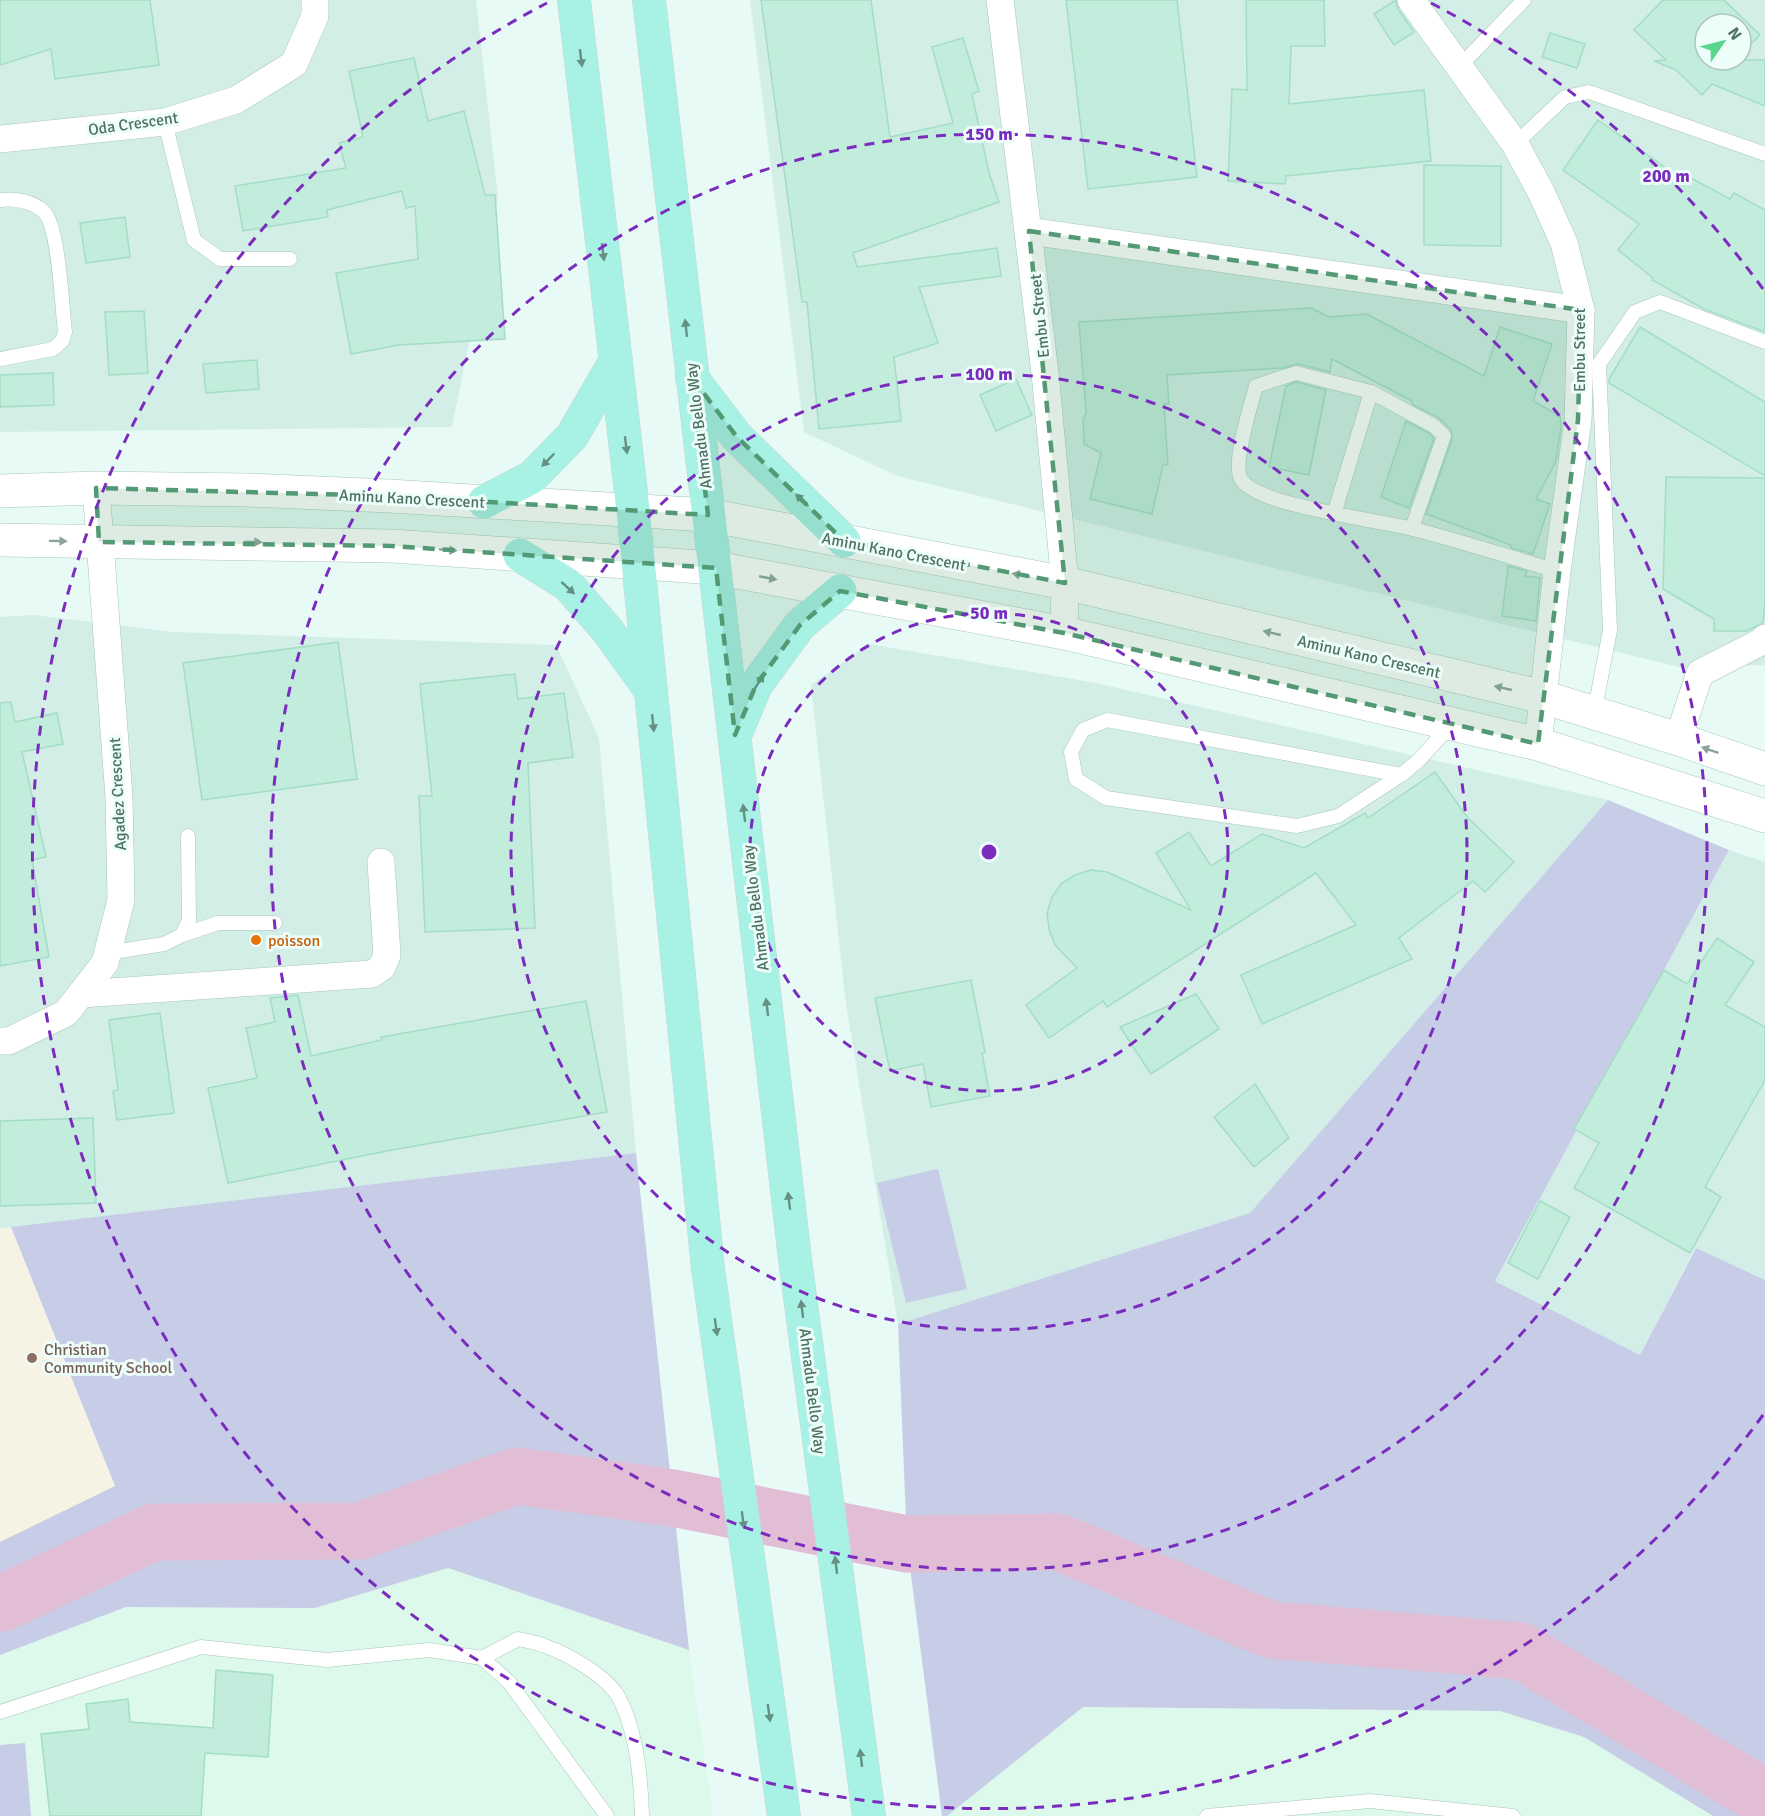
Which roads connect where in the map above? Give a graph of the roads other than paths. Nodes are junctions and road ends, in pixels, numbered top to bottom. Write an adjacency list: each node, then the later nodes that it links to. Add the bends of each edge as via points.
1 (315, 0): 8 (street, Oda Crescent, via 315,16 294,63 236,100)
2 (574, 0): 18 (main road, one-way to 18)
3 (649, 0): 19 (main road, Ahmadu Bello Way, one-way to 3)
4 (1000, 0): 13 (street, Embu Street)
5 (1411, 0): 7 (street, Embu Street)
6 (1524, 0): 7 (lane)
7 (1459, 67): 10 (street, Embu Street)
8 (165, 122): 9 (street, Oda Crescent); 14 (lane, via 194,240 220,259)
9 (0, 139)
10 (1515, 144): 11 (lane, via 1565,97 1589,92); 15 (street, Embu Street, via 1564,243)
11 (1765, 154)
12 (0, 200): 17 (lane, via 31,203 46,213 54,235 65,332 53,349)
13 (1029, 231): 15 (street); 35 (street, Embu Street)
14 (290, 259)
15 (1581, 310): 34 (street, Embu Street, via 1578,420)
16 (1765, 342): 41 (lane, via 1660,302 1635,312 1599,364 1610,630)
17 (0, 359)
18 (616, 360): 23 (main road, one-way to 23, via 572,436 532,477); 24 (main road, one-way to 24)
19 (692, 378): 25 (main road, Ahmadu Bello Way); 29 (main road, one-way to 19, via 737,437)
20 (1371, 392): 26 (lane); 26 (lane, via 1296,373 1256,386 1237,464 1241,479 1256,492); 27 (lane, via 1434,426 1444,436)
21 (96, 488): 22 (street, Aminu Kano Crescent); 23 (street, Aminu Kano Crescent, via 247,490); 30 (street, Agadez Crescent)
22 (0, 490)
23 (484, 502): 24 (street, Aminu Kano Crescent)
24 (633, 510): 25 (street, Aminu Kano Crescent); 32 (main road)
25 (708, 514): 29 (street, Aminu Kano Crescent); 33 (main road, Ahmadu Bello Way)
26 (1334, 514): 27 (lane)
27 (1412, 528): 34 (lane)
28 (0, 540): 30 (street, one-way to 30)
29 (844, 541): 35 (street, Aminu Kano Crescent, one-way to 29)
30 (99, 542): 31 (street, one-way to 31, via 392,546); 53 (street, Agadez Crescent, via 118,797 121,900)
31 (520, 555): 32 (street); 39 (main road, one-way to 39, via 568,585 608,631)
32 (638, 563): 33 (street); 39 (main road)
33 (716, 568): 36 (street, one-way to 36); 43 (main road, Ahmadu Bello Way)
34 (1557, 571): 40 (street, Embu Street)
35 (1065, 583): 37 (street, Embu Street); 40 (street, Aminu Kano Crescent, one-way to 35)
36 (840, 591): 37 (street); 43 (main road, one-way to 36, via 756,685 800,626)
37 (1064, 633): 42 (street)
38 (1765, 638): 44 (street, via 1700,673)
39 (650, 690): 60 (main road, one-way to 60, via 708,1269)
40 (1543, 698): 41 (street, Aminu Kano Crescent); 45 (street, Embu Street)
41 (1594, 714): 44 (street, Aminu Kano Crescent)
42 (1452, 724): 45 (street); 47 (lane)
43 (735, 735): 61 (main road, Ahmadu Bello Way, one-way to 43, via 795,1259)
44 (1678, 739): 46 (street, Aminu Kano Crescent, one-way to 44)
45 (1538, 744): 48 (street)
46 (1765, 769)
47 (1401, 775): 47 (lane, via 1107,720 1083,730 1071,752 1076,779 1106,798 1298,826 1338,816)
48 (1765, 816)
49 (188, 836): 52 (lane, via 189,920)
50 (381, 862): 54 (street, via 387,955 382,967 372,974)
51 (275, 923): 52 (lane, via 218,923)
52 (182, 935): 53 (lane, via 164,944)
53 (107, 953): 54 (street, Agadez Crescent, via 105,963)
54 (81, 994): 55 (street, Agadez Crescent, via 66,1013 9,1041)
55 (0, 1041)
56 (482, 1658): 57 (lane, via 429,1650 327,1660 201,1647); 58 (lane, via 509,1682); 59 (lane, via 518,1639 545,1646 602,1679 619,1697 630,1724)
57 (0, 1712)
58 (607, 1816)
59 (642, 1816)
60 (784, 1816)
61 (869, 1816)
62 (1207, 1816): 63 (lane, via 1370,1801)
63 (1513, 1816)

